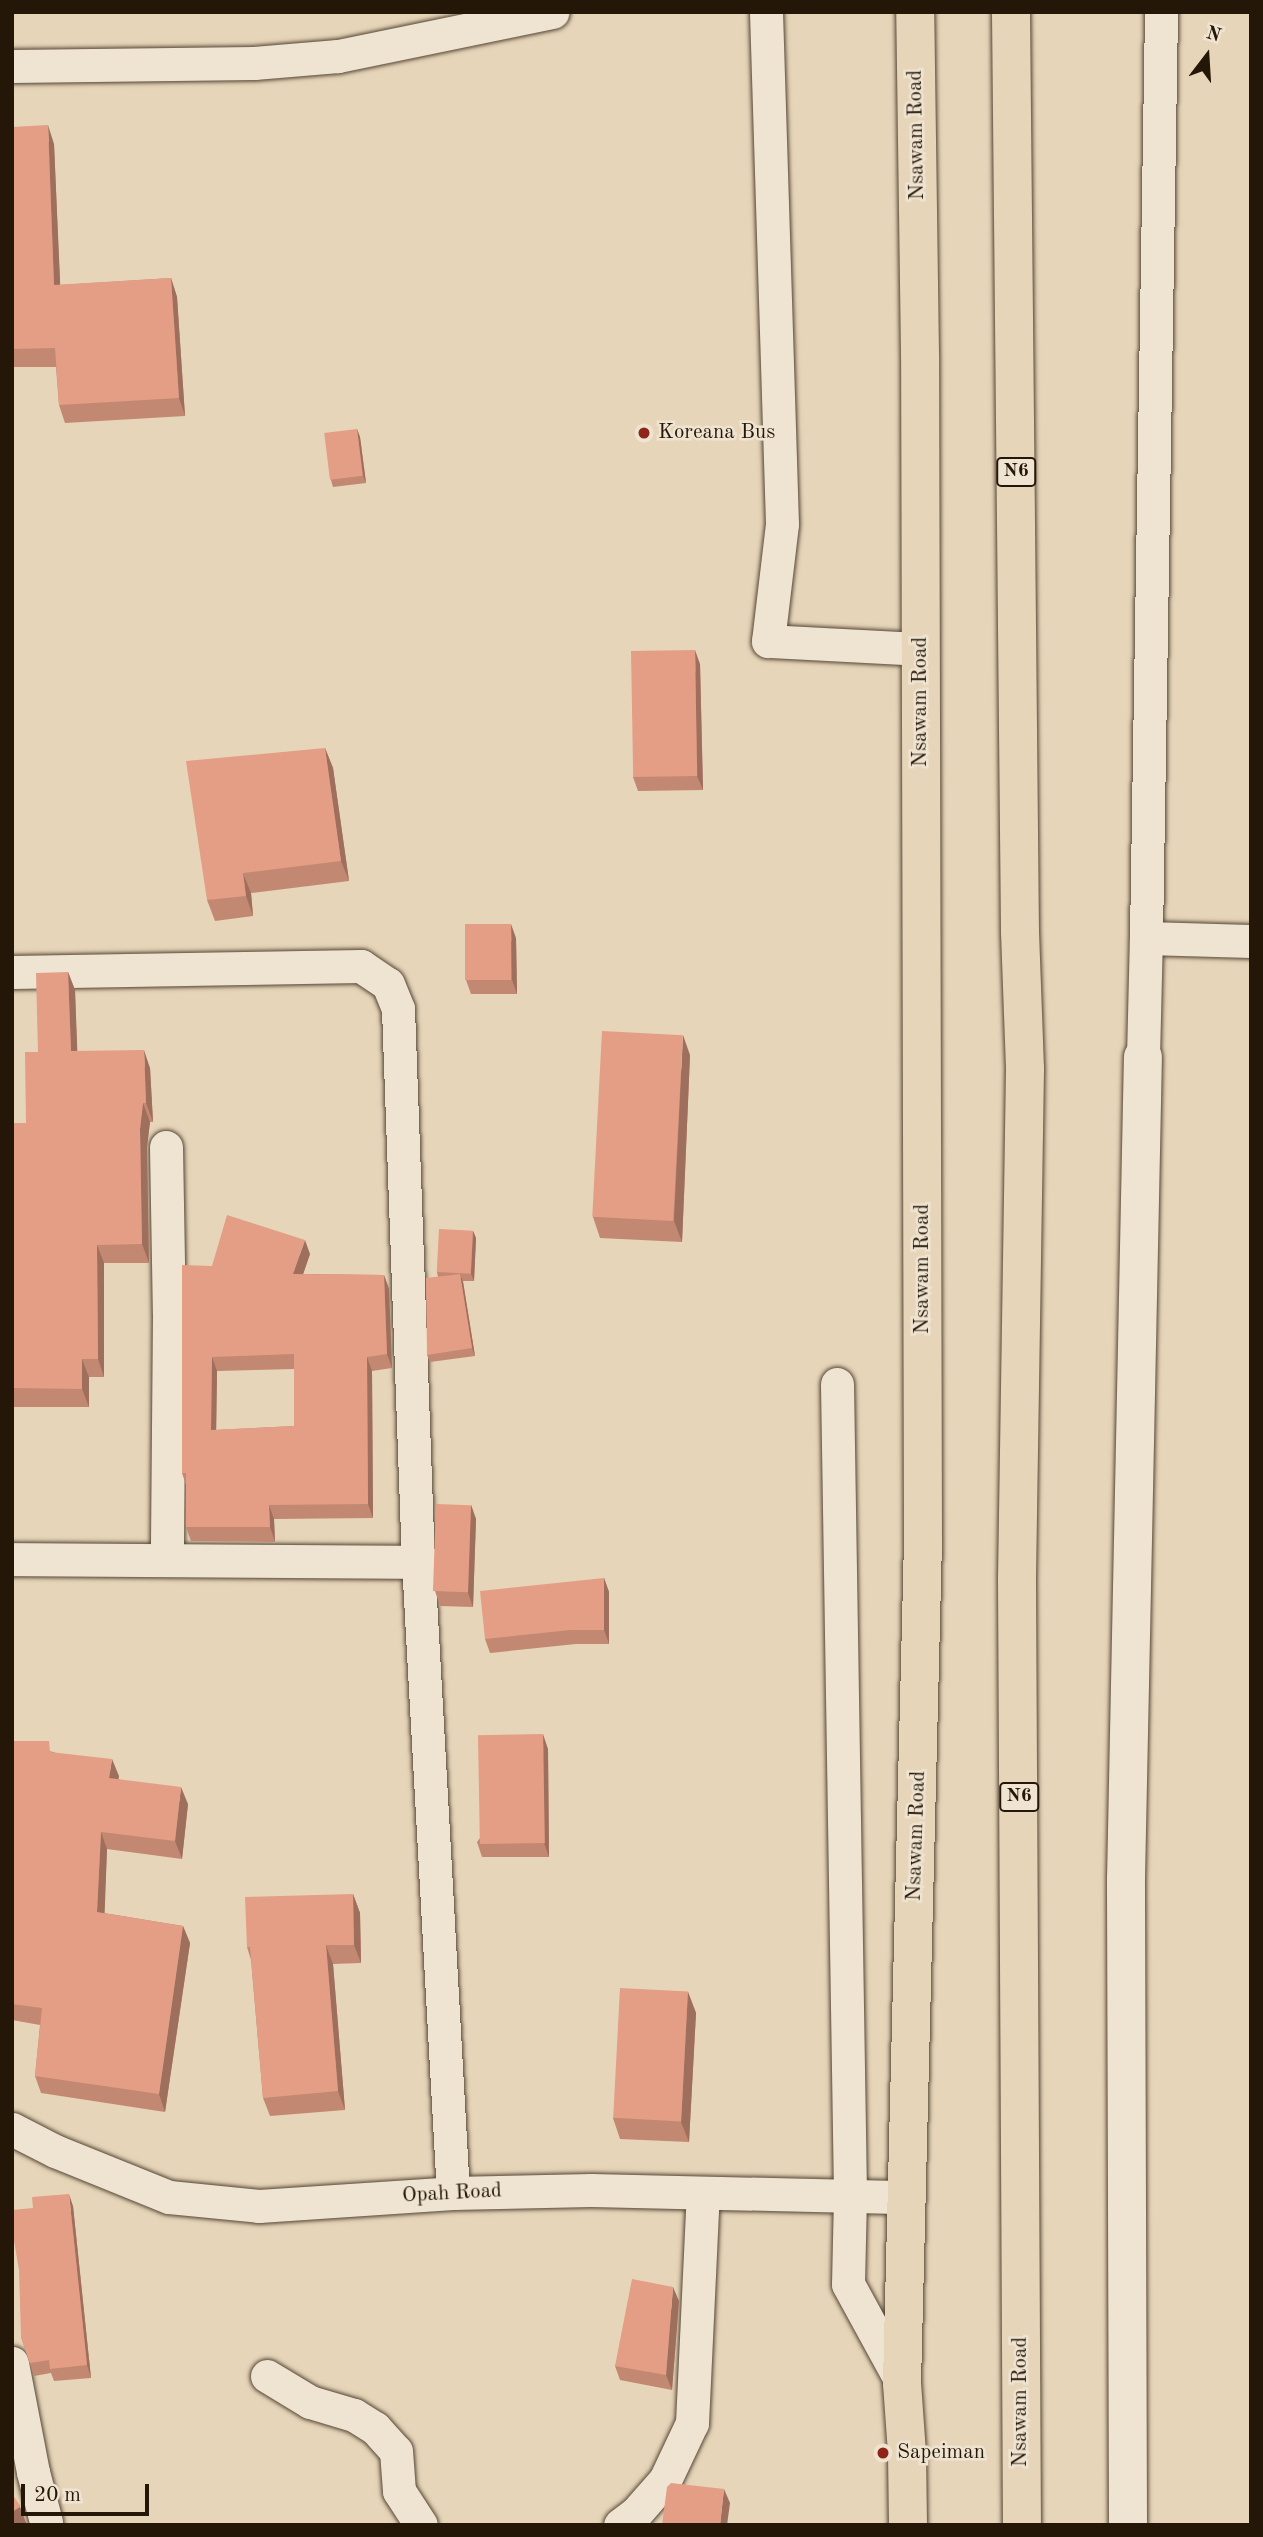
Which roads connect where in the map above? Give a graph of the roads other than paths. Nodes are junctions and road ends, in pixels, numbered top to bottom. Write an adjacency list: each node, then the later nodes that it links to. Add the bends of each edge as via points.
1 (553, 12): 6 (street, via 338,56 254,63)
2 (766, 12): 7 (street, via 782,524 768,642)
3 (915, 12): 7 (highway, Nsawam Road)
4 (1012, 12): 29 (highway, Nsawam Road / N6, via 1025,1069 1017,1579)
5 (1161, 12): 8 (street)
6 (12, 66)
7 (921, 649): 21 (highway, Nsawam Road, via 923,1620)
8 (1146, 938): 9 (street); 11 (street)
9 (1251, 941)
10 (12, 972): 16 (street, via 361,966 388,984 398,1009)
11 (1143, 1058): 30 (main road, via 1126,1879)
12 (166, 1147): 15 (street)
13 (837, 1384): 20 (street)
14 (12, 1559): 15 (street)
15 (167, 1560): 16 (street)
16 (418, 1562): 18 (street)
17 (13, 2131): 18 (street, Opah Road, via 169,2197 259,2206)
18 (453, 2193): 19 (street, Opah Road)
19 (703, 2193): 20 (street, Opah Road); 27 (street, via 692,2423 665,2480)
20 (850, 2196): 21 (street, Opah Road); 24 (street, via 848,2284)
21 (908, 2197): 24 (highway, Nsawam Road)
22 (12, 2363): 25 (street)
23 (267, 2376): 26 (street, via 310,2402 354,2415 375,2428 396,2451 399,2491)
24 (902, 2383): 28 (highway, Nsawam Road)
25 (46, 2522)
26 (421, 2525)
27 (620, 2525)
28 (908, 2525)
29 (1022, 2525)
30 (1128, 2525)

